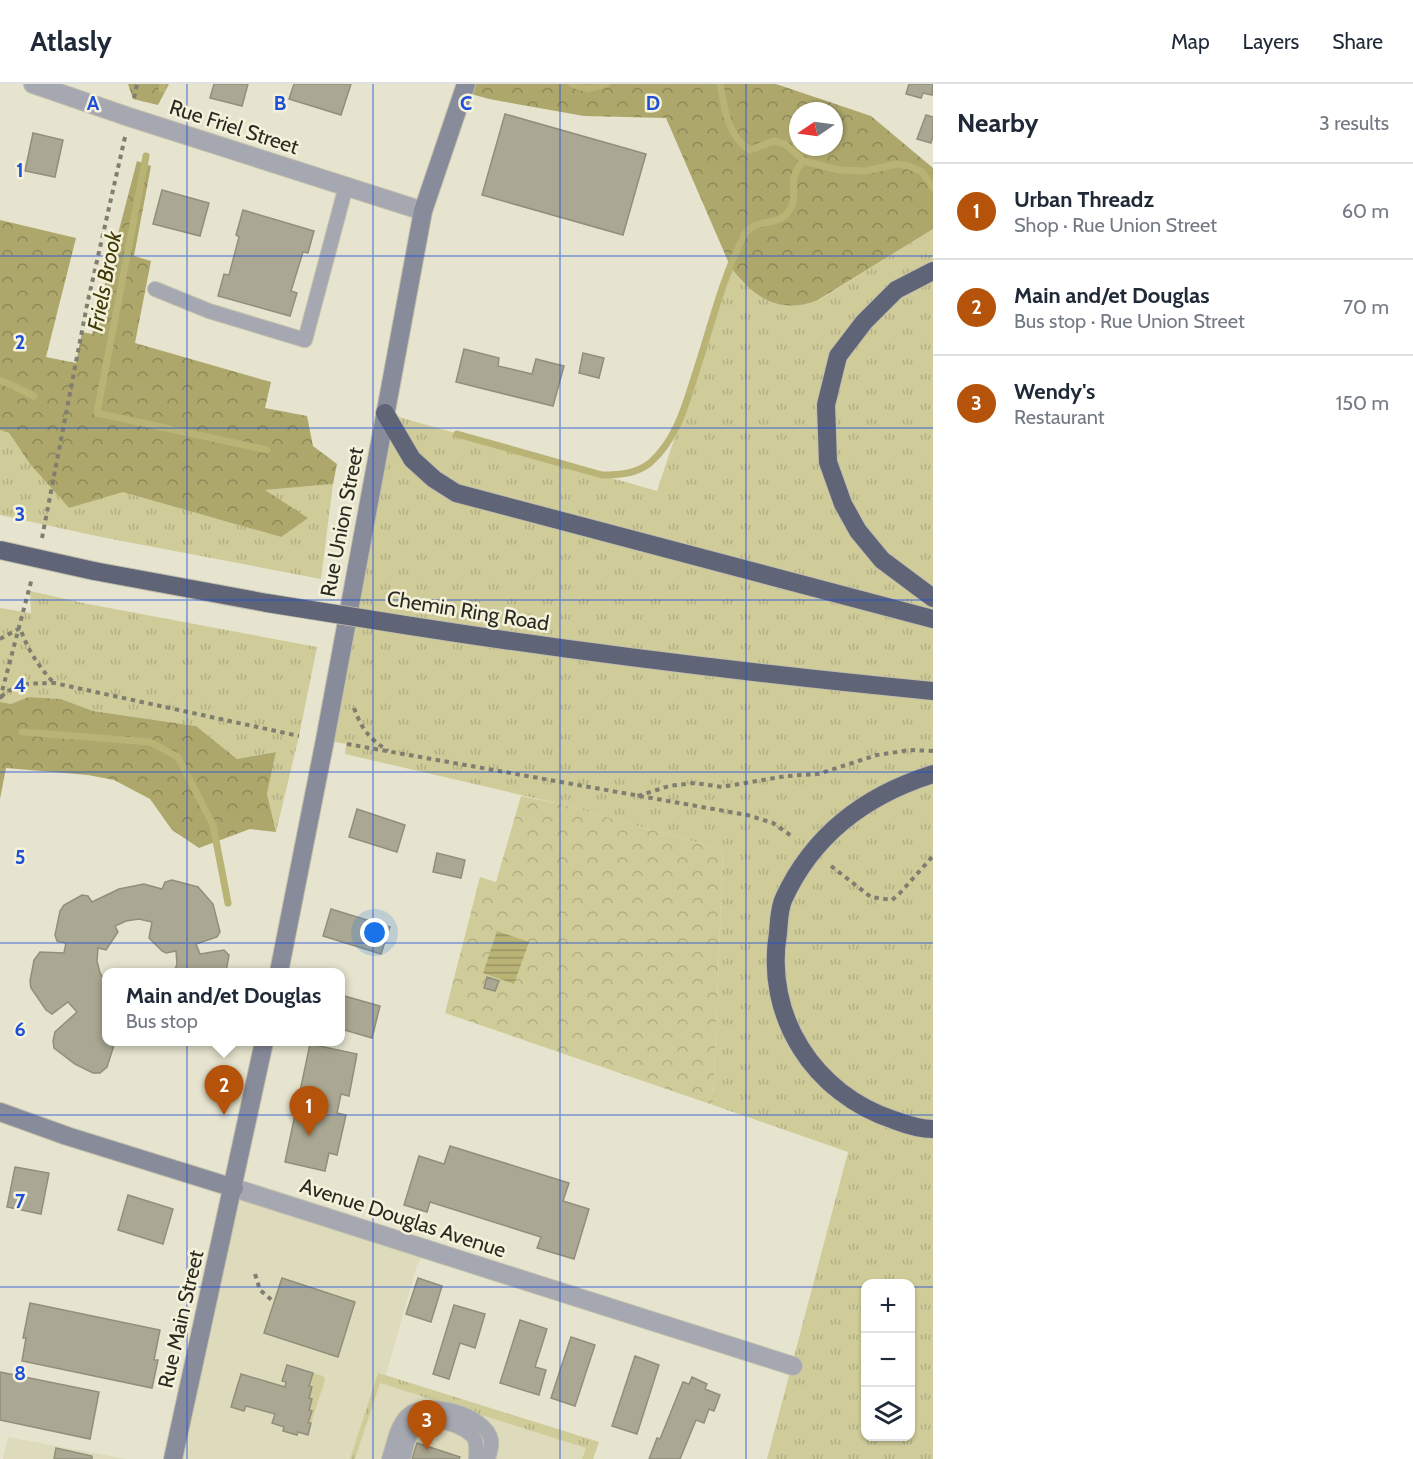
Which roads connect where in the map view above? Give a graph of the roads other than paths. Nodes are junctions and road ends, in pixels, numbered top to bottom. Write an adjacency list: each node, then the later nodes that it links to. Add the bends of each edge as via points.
1 (33, 84): 3 (street, Rue Friel Street)
2 (466, 84): 4 (main road, Rue Union Street)
3 (346, 186): 4 (street, Rue Friel Street); 6 (lane, via 305,340 209,311)
4 (423, 212): 7 (main road, Rue Union Street)
5 (933, 271): 9 (highway, via 897,290 864,322 838,356 826,405 828,462 848,513 882,560)
6 (155, 289)
7 (386, 413): 10 (highway, via 412,459 456,494); 13 (main road, Rue Union Street)
8 (0, 550): 11 (highway, Chemin Ring Road, bridge, via 267,603 516,642)
9 (933, 598)
10 (933, 619)
11 (933, 691)
12 (933, 774): 16 (highway, via 868,801 836,826 806,859 783,900 775,952 779,998 799,1047 831,1086 870,1113)
13 (280, 968)
14 (263, 1046): 17 (main road)
15 (0, 1112): 17 (main road, Avenue Douglas Avenue)
16 (933, 1130)
17 (234, 1188): 18 (street, Avenue Douglas Avenue); 19 (main road, Rue Main Street)
18 (793, 1366)
19 (173, 1459)
20 (389, 1459): 23 (lane, via 400,1424 409,1413 421,1407 437,1407 467,1416 486,1429 491,1440)
21 (403, 1459): 22 (lane, via 411,1432 426,1420 436,1420 468,1432 474,1438)
22 (476, 1459)
23 (488, 1459)

